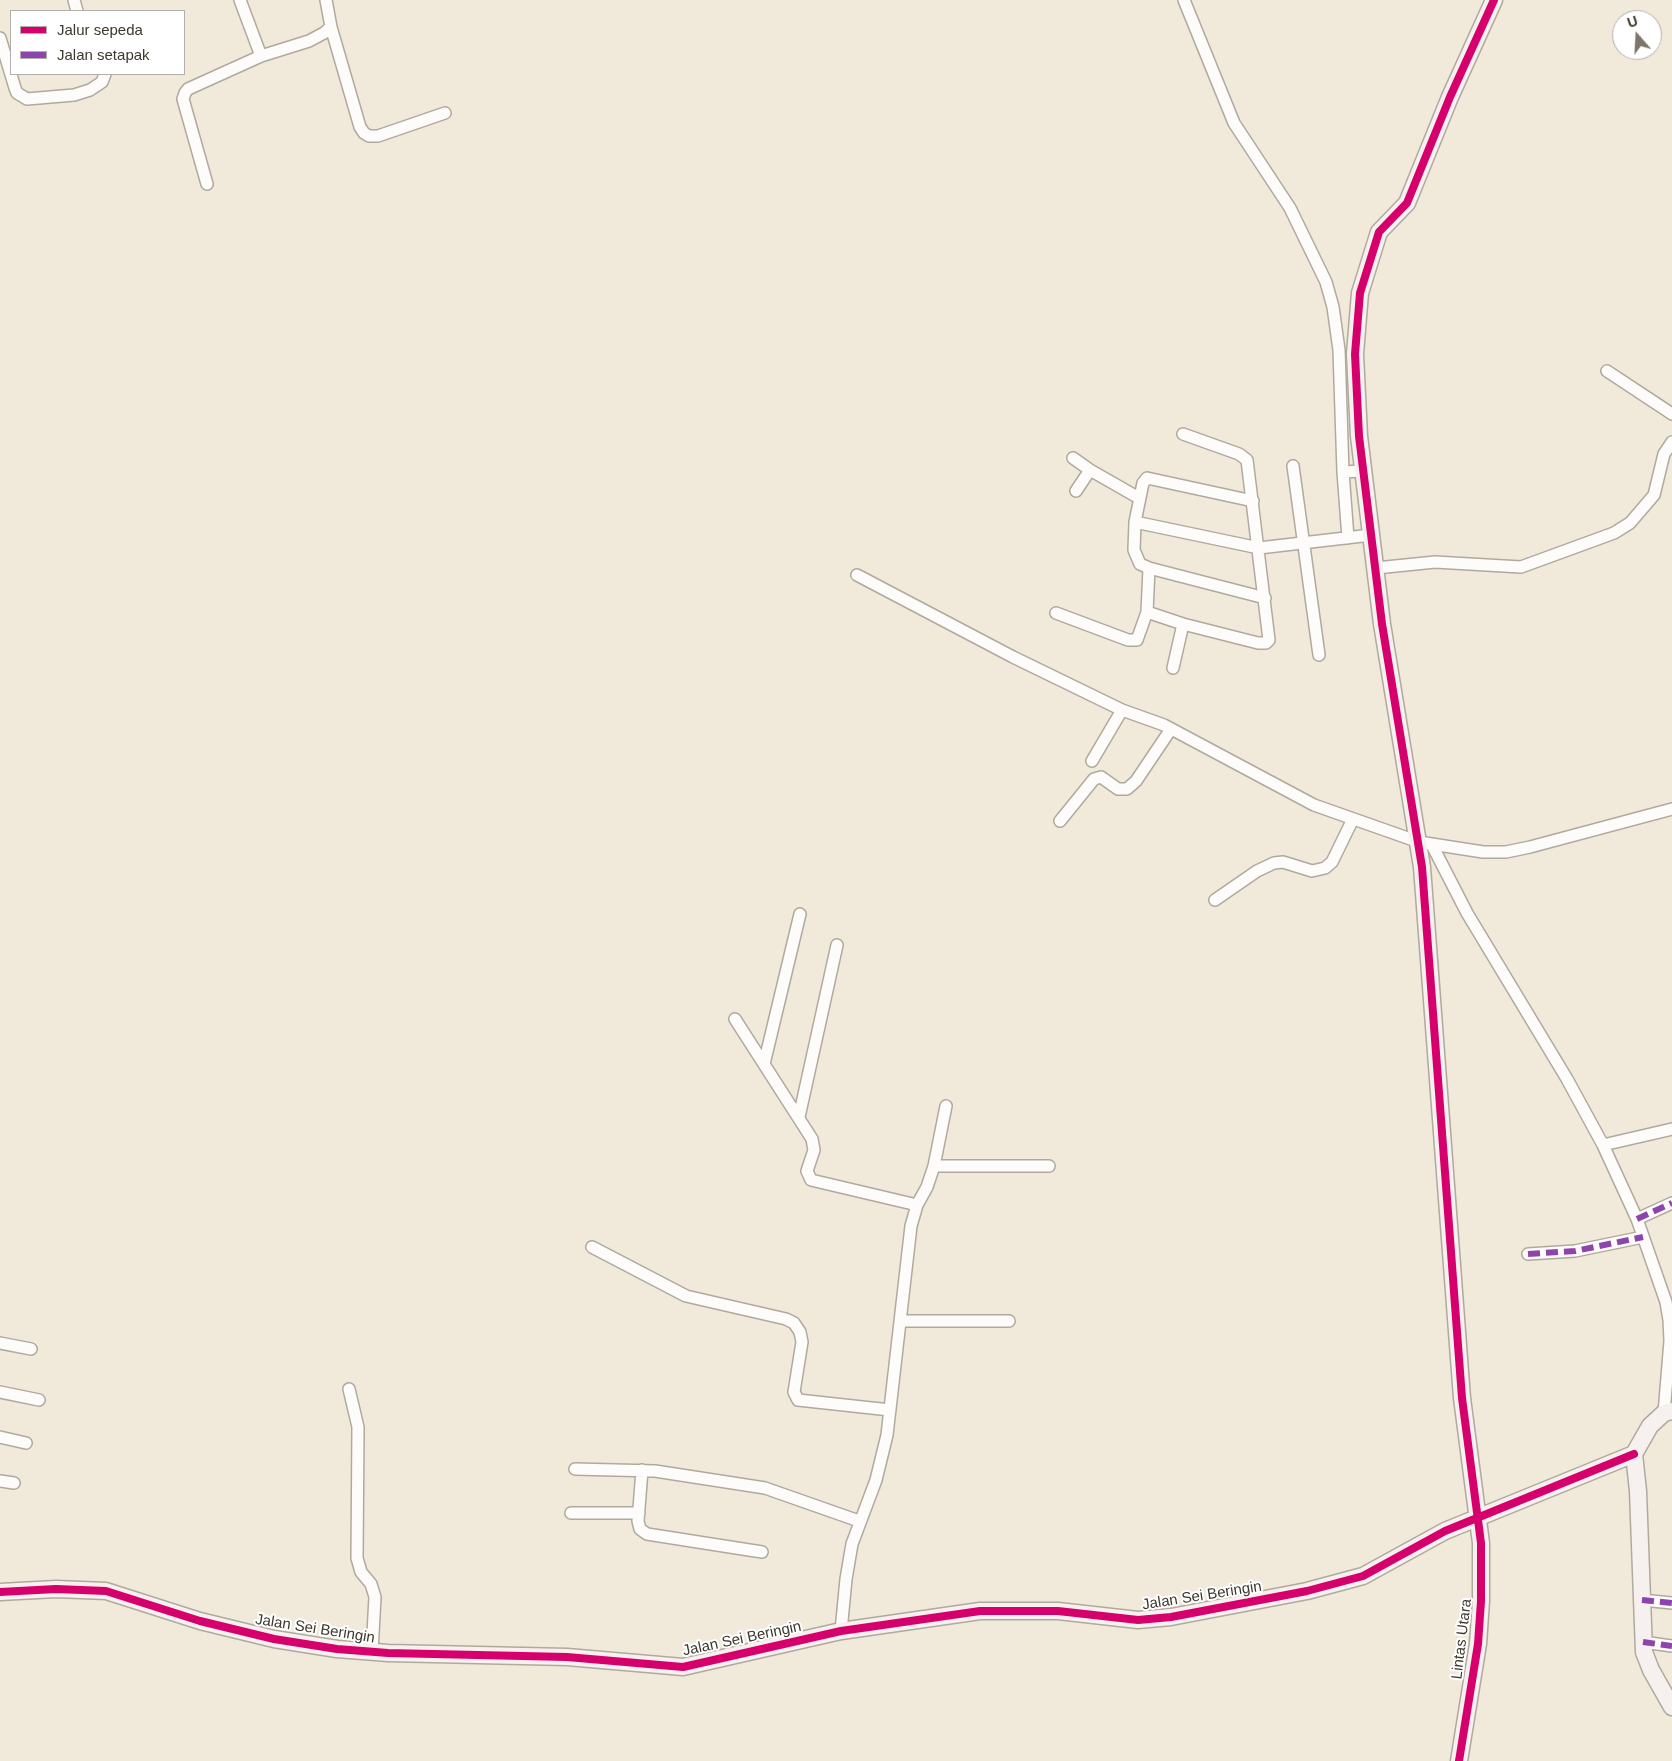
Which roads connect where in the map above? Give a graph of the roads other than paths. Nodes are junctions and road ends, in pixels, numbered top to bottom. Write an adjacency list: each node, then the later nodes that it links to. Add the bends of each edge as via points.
1 (240, 0): 7 (street)
2 (326, 0): 5 (street)
3 (1184, 0): 21 (street, via 1234,123 1290,208 1326,282 1339,350)
4 (1494, 0): 20 (street, Lintas Utara, via 1407,203 1379,232 1363,280 1355,361)
5 (331, 27): 7 (street, via 317,38); 11 (street, via 364,133 378,136)
6 (0, 38): 8 (street)
7 (261, 56): 12 (street, via 185,93 183,99)
8 (10, 71)
9 (11, 75): 10 (street, via 17,93 27,99 74,95 90,90 102,82)
10 (104, 75)
11 (446, 113)
12 (207, 184)
13 (1607, 371): 14 (street)
14 (1672, 414)
15 (1183, 434): 24 (street, via 1244,456)
16 (1672, 442): 31 (street, via 1664,454 1654,495 1630,523 1614,533 1521,567 1435,562)
17 (1073, 458): 19 (street)
18 (1293, 466): 28 (street)
19 (1090, 470): 22 (street); 23 (street)
20 (1363, 471): 21 (street); 26 (street, Lintas Utara)
21 (1343, 472): 27 (street)
22 (1076, 492)
23 (1139, 498): 24 (street, via 1144,480 1149,477); 25 (street)
24 (1252, 501): 29 (street)
25 (1135, 522): 29 (street); 30 (street, via 1136,559)
26 (1371, 535): 27 (street); 31 (street, Lintas Utara)
27 (1348, 538): 28 (street)
28 (1304, 543): 29 (street); 37 (street)
29 (1259, 548): 33 (street)
30 (1149, 568): 33 (street); 34 (street)
31 (1376, 568): 45 (street, Lintas Utara, via 1395,713)
32 (857, 576): 39 (street)
33 (1265, 598): 36 (street, via 1270,633 1266,643)
34 (1146, 612): 35 (street, via 1139,636 1133,641); 36 (street)
35 (1056, 613)
36 (1183, 624): 38 (street)
37 (1319, 655)
38 (1173, 668)
39 (1122, 710): 40 (street); 41 (street)
40 (1171, 729): 43 (street, via 1314,804); 44 (street, via 1136,781 1127,789 1118,789 1101,777 1094,779)
41 (1092, 761)
42 (1672, 809): 45 (street, via 1506,852 1483,852)
43 (1353, 820): 45 (street); 46 (street, via 1332,862 1324,868 1312,871 1274,862 1256,870)
44 (1060, 821)
45 (1426, 843): 54 (street); 82 (street, Lintas Utara, via 1462,1398)
46 (1215, 900)
47 (800, 914): 50 (street)
48 (837, 946): 52 (street)
49 (735, 1019): 50 (street)
50 (764, 1064): 52 (street)
51 (946, 1106): 55 (street)
52 (799, 1117): 58 (street, via 814,1142 807,1171 812,1180)
53 (1672, 1129): 54 (street)
54 (1603, 1145): 59 (street)
55 (934, 1166): 56 (street); 58 (street)
56 (1049, 1166)
57 (1672, 1203): 59 (street)
58 (917, 1205): 64 (street, via 911,1226)
59 (1637, 1219): 60 (street)
60 (1643, 1237): 62 (street, via 1575,1251); 63 (street)
61 (592, 1247): 71 (street, via 686,1296 794,1323 802,1342 794,1392 798,1400)
62 (1528, 1254)
63 (1669, 1302): 72 (street)
64 (900, 1320): 65 (street); 71 (street)
65 (1008, 1320)
66 (0, 1343): 67 (street)
67 (30, 1349)
68 (349, 1389): 91 (street, via 358,1427 357,1558 375,1597)
69 (0, 1392): 70 (street)
70 (39, 1400)
71 (890, 1410): 83 (street, via 882,1460)
72 (1668, 1412): 75 (street, via 1650,1426)
73 (0, 1437): 74 (street)
74 (26, 1443)
75 (1634, 1454): 82 (street, Jalan Sei Beringin); 86 (street)
76 (576, 1469): 77 (street)
77 (642, 1470): 81 (street); 83 (street, via 764,1488)
78 (0, 1481): 79 (street)
79 (14, 1483)
80 (571, 1513): 81 (street)
81 (638, 1513): 84 (street, via 640,1528 647,1534)
82 (1476, 1519): 88 (street, Jalan Sei Beringin, via 1352,1580 1171,1617 1138,1620 1058,1611 1004,1610); 93 (street, Lintas Utara, via 1482,1552 1478,1644)
83 (859, 1521): 88 (street, via 848,1561)
84 (762, 1552)
85 (0, 1592): 91 (street, Jalan Sei Beringin, via 106,1591 200,1621 274,1639)
86 (1642, 1600): 87 (street); 89 (street)
87 (1672, 1603)
88 (841, 1631): 91 (street, Jalan Sei Beringin, via 683,1667 567,1657)
89 (1643, 1642): 90 (street); 92 (street, via 1651,1670)
90 (1672, 1646)
91 (372, 1652)
92 (1672, 1708)
93 (1459, 1761)

